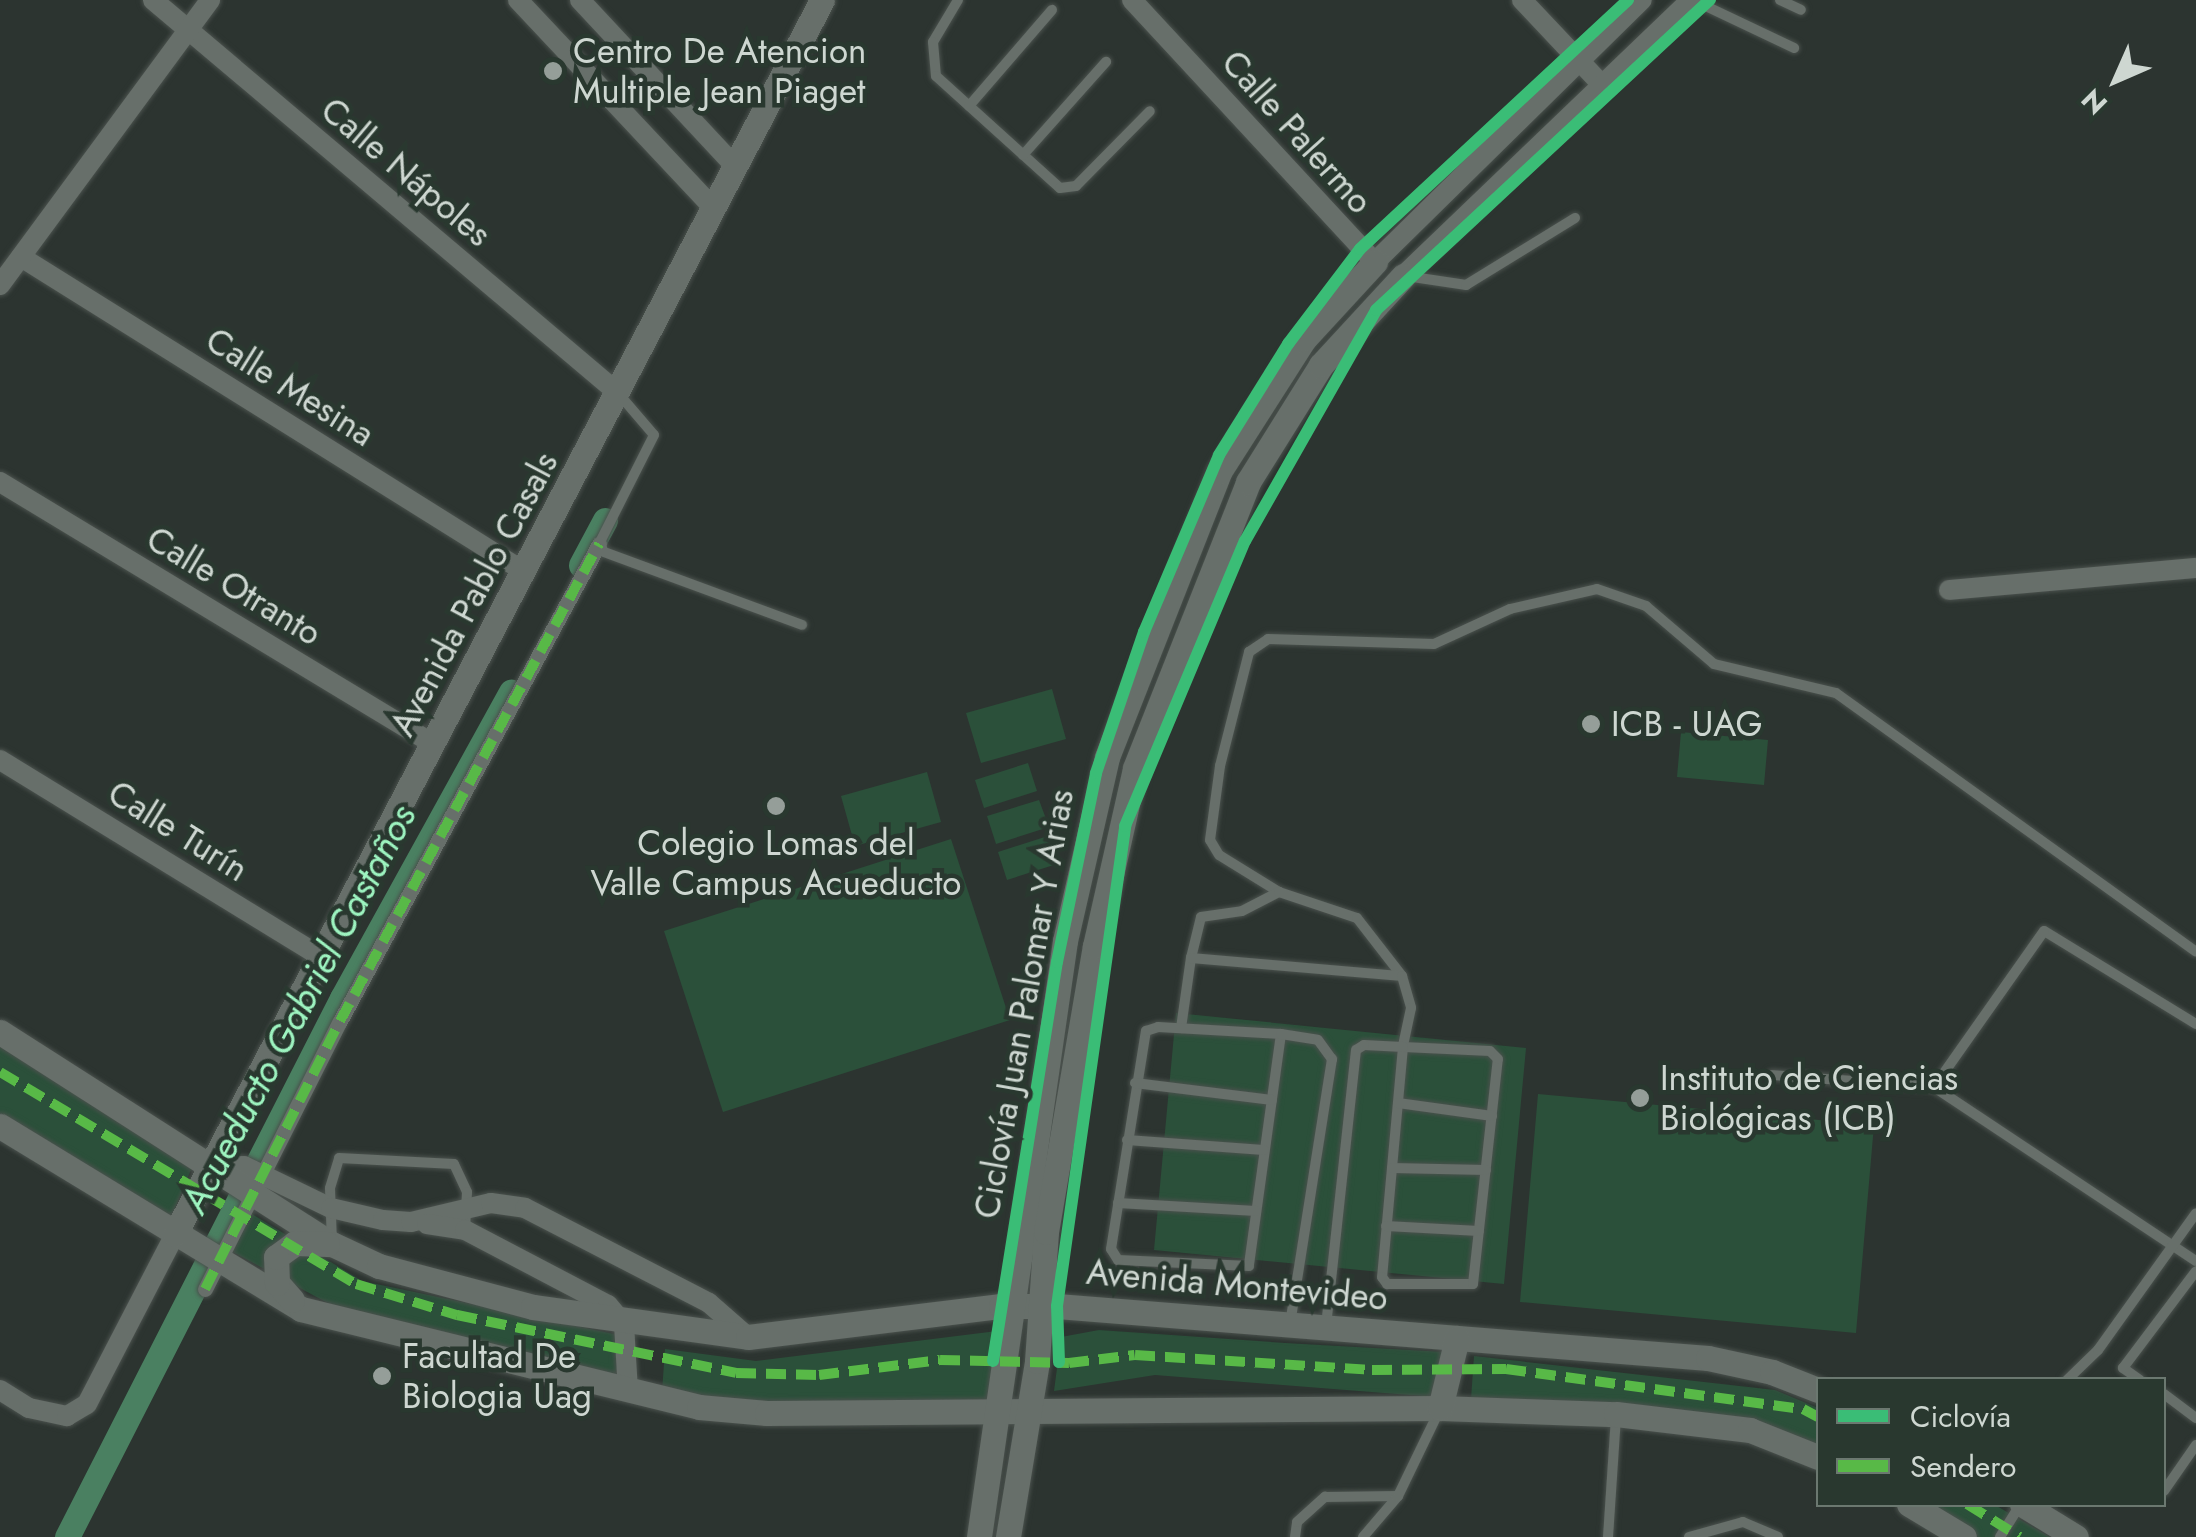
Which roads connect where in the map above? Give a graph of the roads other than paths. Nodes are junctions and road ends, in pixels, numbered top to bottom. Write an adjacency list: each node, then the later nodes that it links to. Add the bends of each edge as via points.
1 (153, 0): 16 (street, Calle Nápoles)
2 (210, 0): 16 (street)
3 (518, 0): 25 (street)
4 (580, 0): 24 (street)
5 (822, 0): 15 (street, Avenida Pablo Casals)
6 (832, 0): 15 (street, Avenida Pablo Casals)
7 (958, 0): 21 (lane, via 930,60 936,76)
8 (1132, 0): 28 (street, Calle Palermo)
9 (1522, 0): 18 (street)
10 (1642, 0): 18 (street)
11 (1692, 0): 17 (lane); 20 (street)
12 (1780, 0): 14 (lane)
13 (1052, 10): 21 (lane)
14 (1801, 10)
15 (808, 28): 24 (street, Avenida Pablo Casals)
16 (188, 30): 27 (street); 31 (street, Calle Nápoles)
17 (1794, 48)
18 (1578, 60): 20 (street); 28 (street)
19 (1106, 62): 23 (lane)
20 (1602, 85): 29 (street)
21 (968, 106): 23 (lane)
22 (1150, 111): 23 (lane, via 1068,189)
23 (1023, 155)
24 (736, 167): 25 (street, Avenida Pablo Casals)
25 (714, 209): 31 (street, Avenida Pablo Casals)
26 (1575, 218): 29 (lane, via 1466,284)
27 (21, 257): 30 (street); 35 (street, Calle Mesina)
28 (1375, 262): 39 (street, via 1304,339 1219,472)
29 (1403, 276): 41 (street, via 1320,366 1248,482)
30 (0, 285)
31 (618, 393): 33 (lane, via 654,435); 35 (street, Avenida Pablo Casals)
32 (0, 482): 38 (street, Calle Otranto)
33 (599, 544): 37 (lane, via 612,558); 66 (street)
34 (2196, 568): 36 (street)
35 (525, 572): 38 (street, Avenida Pablo Casals)
36 (1950, 590)
37 (802, 625)
38 (435, 745): 44 (street, Avenida Pablo Casals)
39 (1108, 757): 41 (street); 84 (street, via 1065,940)
40 (0, 760): 44 (street, Calle Turín)
41 (1135, 768): 83 (street, via 1094,946)
42 (1280, 892): 43 (lane, via 1219,855 1210,840 1220,766 1249,652 1268,639 1434,644 1510,609 1597,589 1646,606 1714,664 1836,693); 45 (lane, via 1242,911 1201,917); 46 (lane, via 1357,918)
43 (2196, 952)
44 (321, 957): 63 (street, Avenida Pablo Casals)
45 (1191, 958): 46 (lane); 48 (lane)
46 (1402, 976): 51 (lane, via 1410,1008)
47 (2196, 1024): 56 (lane, via 2044,932)
48 (1181, 1028): 50 (lane); 55 (lane, via 1146,1031)
49 (0, 1032): 63 (street, Avenida Montevideo)
50 (1281, 1034): 53 (lane, via 1318,1040); 57 (lane)
51 (1403, 1047): 52 (lane, via 1364,1045); 58 (lane); 59 (lane, via 1490,1050 1498,1063)
52 (1352, 1058): 53 (lane); 88 (lane)
53 (1332, 1060): 87 (lane)
54 (1772, 1076): 56 (lane)
55 (1135, 1083): 57 (lane); 61 (lane)
56 (1934, 1087): 78 (lane)
57 (1272, 1100): 62 (lane)
58 (1398, 1103): 59 (lane); 64 (lane)
59 (1492, 1116): 65 (lane)
60 (0, 1126): 76 (street)
61 (1127, 1140): 62 (lane); 67 (lane)
62 (1264, 1150): 70 (lane)
63 (207, 1165): 66 (street, Avenida Montevideo); 76 (street, Avenida Pablo Casals)
64 (1392, 1168): 65 (lane); 73 (lane)
65 (1486, 1170): 75 (lane)
66 (257, 1185): 68 (street); 77 (street, Avenida Montevideo); 80 (street)
67 (1118, 1203): 70 (lane); 70 (lane, via 1111,1250 1118,1260 1245,1270)
68 (332, 1208): 69 (lane, via 339,1158 446,1161 459,1169); 72 (street); 77 (lane)
69 (470, 1208): 72 (street); 74 (lane); 89 (street, via 525,1208 709,1303)
70 (1256, 1211)
71 (2196, 1213): 78 (lane)
72 (411, 1222): 74 (street)
73 (1386, 1226): 75 (lane); 75 (lane, via 1383,1281 1468,1288)
74 (466, 1230): 86 (street, via 590,1290)
75 (1479, 1231)
76 (175, 1234): 80 (street); 96 (street, Avenida Pablo Casals, via 87,1404 67,1416 30,1408)
77 (332, 1244): 85 (street, via 296,1243 276,1257 277,1283); 86 (street, Avenida Montevideo, via 434,1282)
78 (2173, 1244): 79 (lane); 92 (lane, via 2098,1350)
79 (2196, 1261)
80 (219, 1263): 82 (street); 85 (street)
81 (2196, 1271): 91 (lane)
82 (205, 1288)
83 (1037, 1306): 84 (street, Avenida Montevideo); 87 (street, Avenida Montevideo); 101 (street, via 1037,1362)
84 (1010, 1307): 89 (street, Avenida Montevideo); 100 (street)
85 (300, 1310): 97 (street)
86 (624, 1324): 89 (street, Avenida Montevideo); 97 (street)
87 (1290, 1325): 88 (street, Avenida Montevideo)
88 (1326, 1328): 90 (street, Avenida Montevideo)
89 (748, 1337)
90 (1457, 1338): 95 (street, Avenida Montevideo, via 1708,1358); 99 (street)
91 (2123, 1368): 93 (lane); 94 (lane)
92 (2070, 1377)
93 (2116, 1377)
94 (2136, 1377)
95 (1816, 1389)
96 (0, 1390)
97 (628, 1391): 100 (street, via 733,1412)
98 (2166, 1396): 103 (lane)
99 (1440, 1408): 101 (street); 102 (street); 107 (lane)
100 (999, 1412): 101 (street); 111 (street)
101 (1026, 1412): 112 (street)
102 (1616, 1414): 105 (street, via 1750,1430); 115 (lane)
103 (2196, 1418)
104 (2196, 1446): 106 (lane)
105 (1816, 1456)
106 (2166, 1489)
107 (1398, 1496): 113 (lane, via 1325,1497 1296,1522); 114 (lane)
108 (1915, 1507): 118 (street)
109 (2019, 1507): 119 (lane)
110 (2026, 1507): 120 (street)
111 (980, 1537)
112 (1008, 1537)
113 (1294, 1537)
114 (1362, 1537)
115 (1608, 1537)
116 (1689, 1537): 117 (lane, via 1742,1522)
117 (1778, 1537)
118 (1964, 1537)
119 (2000, 1537)
120 (2076, 1537)

